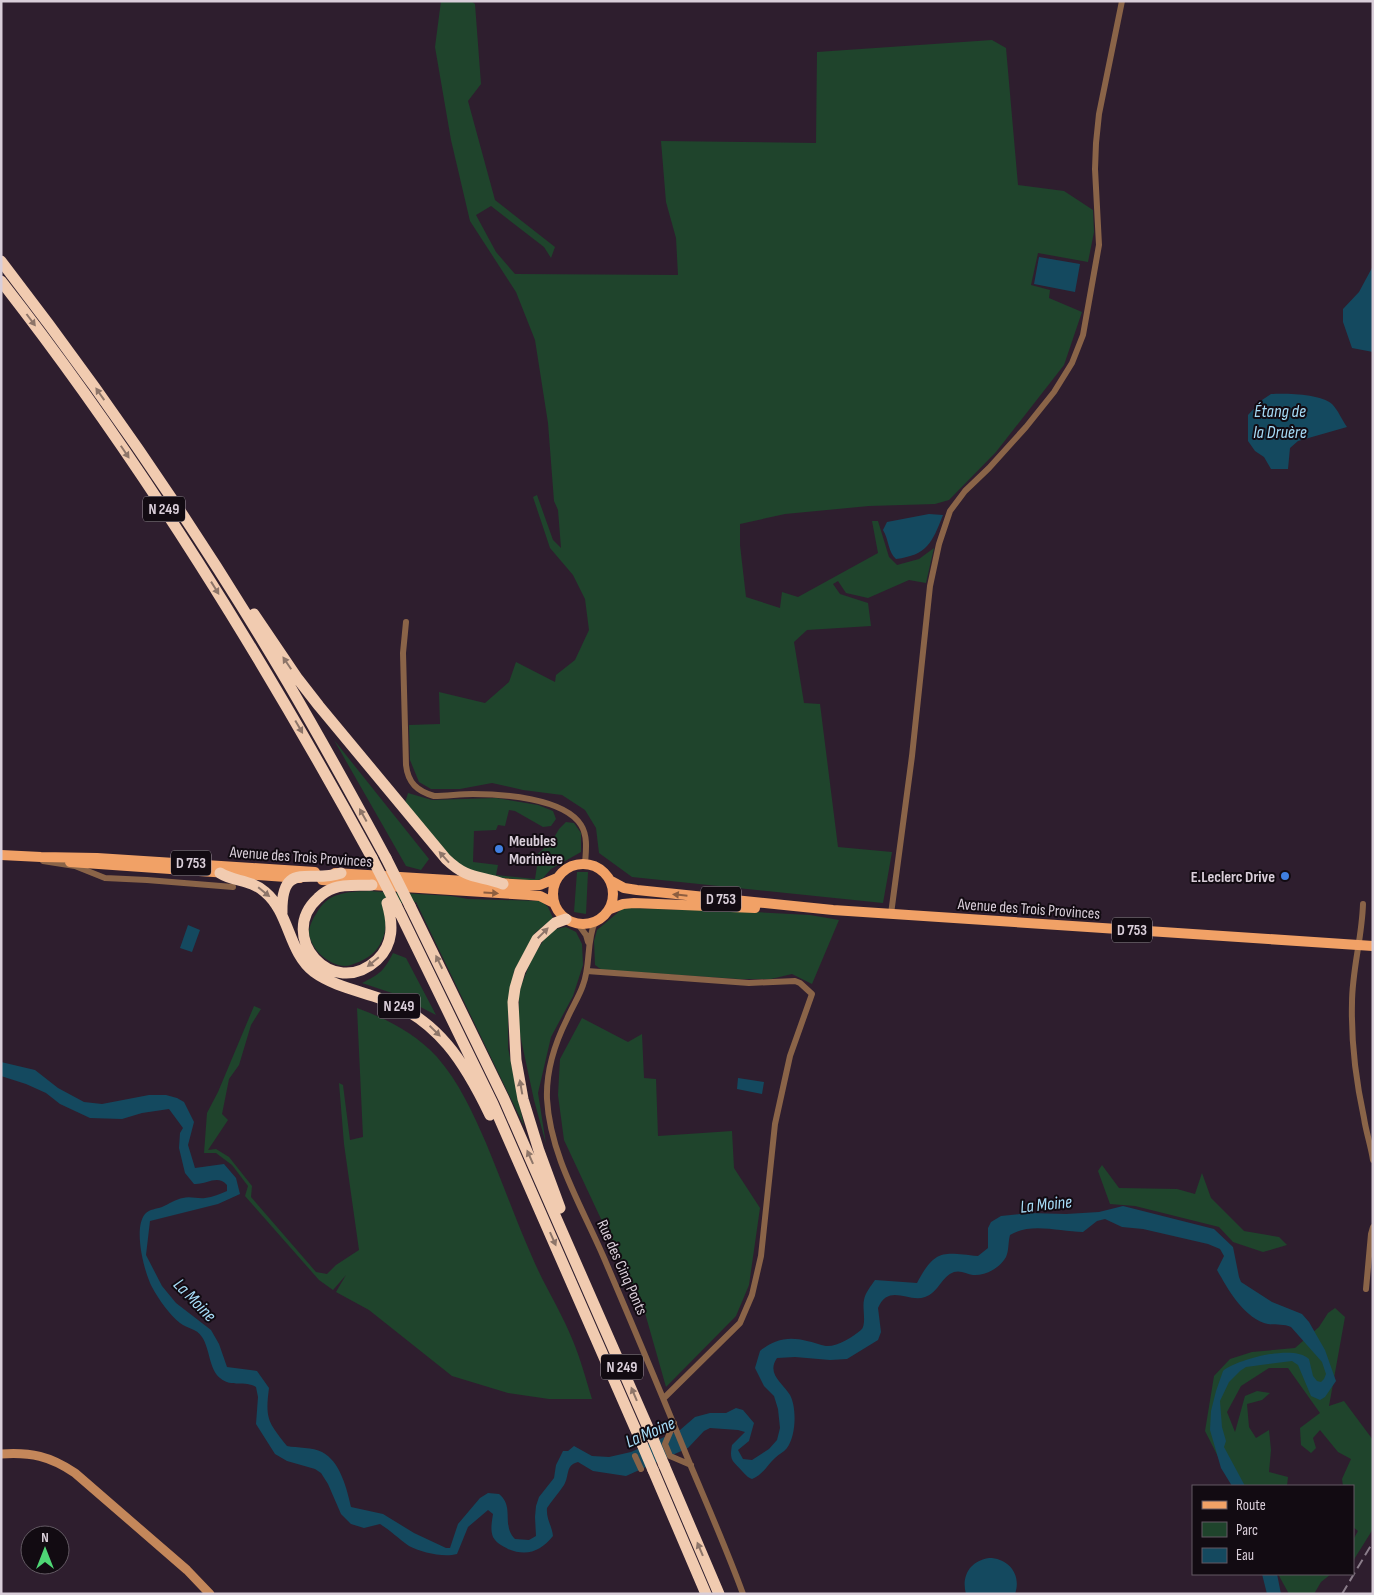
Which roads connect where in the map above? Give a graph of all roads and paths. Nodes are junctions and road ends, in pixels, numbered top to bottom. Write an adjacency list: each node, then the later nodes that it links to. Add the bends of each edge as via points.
1 (1122, 1): 26 (street, via 1099,114 1095,169 1099,245 1083,335 1072,363 1054,392 950,511 930,586 912,756)
2 (1, 261): 4 (highway, N 249, one-way to 2, via 120,423)
3 (1, 281): 21 (highway, N 249, one-way to 21, bridge, via 103,420 194,555 292,714 358,833)
4 (215, 565): 17 (highway, N 249, one-way to 4, via 470,876 446,859 319,706 226,571); 37 (highway, N 249, one-way to 4, bridge, via 485,1057 386,858 314,727)
5 (406, 622): 9 (street, via 403,653 406,765 413,786 434,796 496,794 559,807 582,826)
6 (5, 855): 7 (main road, Avenue des Trois Provinces / D 753); 13 (street, via 75,866)
7 (41, 857): 8 (main road, Avenue des Trois Provinces / D 753); 10 (main road, Avenue des Trois Provinces / D 753)
8 (174, 862): 10 (main road, via 102,861); 12 (main road, Avenue des Trois Provinces / D 753)
9 (585, 864): 15 (main road, via 569,867); 16 (main road, via 600,869)
10 (97, 865): 11 (main road, Avenue des Trois Provinces / D 753); 13 (street)
11 (220, 873): 14 (main road, Avenue des Trois Provinces / D 753); 25 (highway, N 249, one-way to 25, via 247,881 265,891)
12 (340, 873): 14 (highway); 17 (main road, Avenue des Trois Provinces / D 753)
13 (96, 876): 19 (street)
14 (294, 878): 18 (main road, Avenue des Trois Provinces / D 753); 25 (highway, N 249, via 286,887)
15 (557, 878): 17 (main road, Avenue des Trois Provinces / D 753, via 540,885); 20 (main road)
16 (611, 881): 23 (main road, via 614,895); 24 (main road, Avenue des Trois Provinces / D 753, one-way to 16, via 637,890)
17 (503, 884)
18 (372, 885): 20 (main road, Avenue des Trois Provinces / D 753, one-way to 20, via 530,895); 21 (highway, N 249, one-way to 18, via 391,938 384,954 365,969 353,973 341,974 318,963 311,956 304,937 303,924 308,908 333,888)
19 (233, 887)
20 (554, 903): 27 (main road)
21 (392, 904): 35 (highway, N 249, via 466,1046)
22 (1363, 904): 31 (street)
23 (610, 909): 24 (main road, Avenue des Trois Provinces / D 753, via 634,903); 28 (main road)
24 (833, 910): 26 (main road, Avenue des Trois Provinces / D 753)
25 (282, 913): 35 (highway, N 249, one-way to 35, via 298,954 315,973 395,1003 424,1021 442,1038 458,1057 526,1189)
26 (890, 914): 31 (main road, Avenue des Trois Provinces / D 753)
27 (566, 919): 29 (main road); 37 (highway, N 249, one-way to 27, via 566,1223 523,1099 513,1017 515,988 528,954 548,928)
28 (595, 922): 29 (main road); 30 (street, Rue des Cinq Ponts)
29 (578, 924): 30 (street)
30 (589, 945): 33 (street, Rue des Cinq Ponts)
31 (1360, 945): 32 (main road, Avenue des Trois Provinces / D 753); 34 (street, via 1352,1003 1355,1053)
32 (1373, 946)
33 (587, 971): 39 (street, Rue des Cinq Ponts, via 553,1054 548,1078 549,1122 564,1168); 39 (street, via 749,983 795,981 812,994 790,1056 774,1124 761,1256 752,1296 740,1323)
34 (1373, 1160)
35 (533, 1195): 47 (highway, N 249, one-way to 47, bridge)
36 (1373, 1227): 38 (street)
37 (564, 1233): 43 (highway, N 249, one-way to 37, bridge, via 653,1439)
38 (1366, 1290)
39 (664, 1398): 40 (street, Rue des Cinq Ponts)
40 (674, 1423): 43 (street, via 665,1444); 45 (street, Rue des Cinq Ponts)
41 (1, 1454): 46 (street, via 30,1454 59,1462 187,1570)
42 (635, 1456): 44 (street)
43 (667, 1460): 45 (street); 48 (highway, N 249, one-way to 43)
44 (641, 1468)
45 (692, 1468): 49 (street, Rue des Cinq Ponts)
46 (210, 1594)
47 (706, 1594)
48 (719, 1594)
49 (743, 1594)

